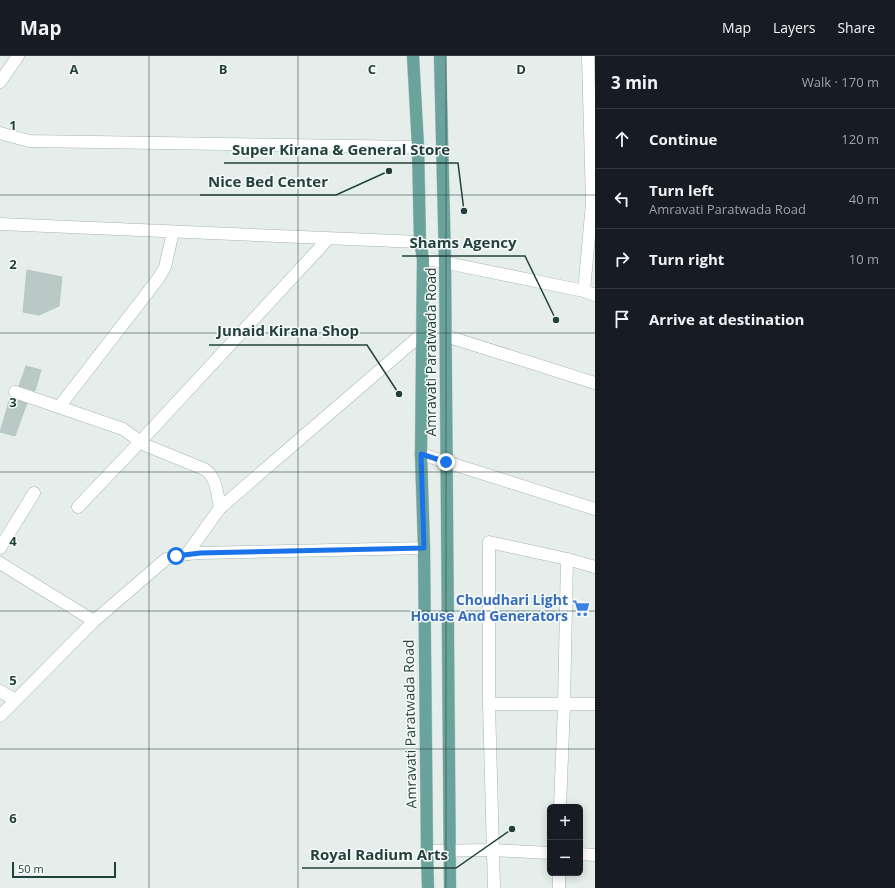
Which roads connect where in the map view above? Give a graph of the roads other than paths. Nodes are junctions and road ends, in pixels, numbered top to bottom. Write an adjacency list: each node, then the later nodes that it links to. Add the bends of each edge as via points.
1 (18, 56): 5 (street)
2 (413, 56): 7 (main road, Amravati Paratwada Road)
3 (440, 56): 14 (main road, Amravati Paratwada Road)
4 (588, 56): 8 (street)
5 (0, 82)
6 (0, 133): 7 (street, via 29,141)
7 (418, 147): 12 (main road, Amravati Paratwada Road)
8 (593, 203): 15 (street)
9 (0, 224): 10 (street)
10 (173, 232): 11 (street); 20 (street, via 165,266 158,279)
11 (328, 239): 12 (street); 21 (street)
12 (420, 242): 13 (main road, Amravati Paratwada Road)
13 (423, 258): 14 (street); 16 (main road, Amravati Paratwada Road)
14 (445, 263): 15 (street); 17 (main road, Amravati Paratwada Road)
15 (590, 293)
16 (422, 333): 22 (main road, Amravati Paratwada Road); 26 (street)
17 (446, 336): 18 (street); 23 (main road, Amravati Paratwada Road)
18 (595, 383)
19 (15, 392): 20 (street)
20 (59, 407): 21 (street, via 123,429)
21 (140, 442): 25 (street); 26 (street, via 211,474)
22 (421, 454): 23 (street); 29 (main road, Amravati Paratwada Road)
23 (446, 462): 27 (street); 44 (main road, Amravati Paratwada Road)
24 (34, 493): 28 (street)
25 (78, 507)
26 (220, 508): 30 (street)
27 (595, 509)
28 (0, 548)
29 (424, 548): 30 (street); 43 (main road, Amravati Paratwada Road)
30 (186, 554): 34 (street, via 166,559)
31 (567, 559): 33 (street); 37 (street, via 489,542); 38 (street)
32 (0, 563): 34 (street)
33 (595, 567)
34 (94, 621): 36 (street)
35 (0, 691): 36 (street)
36 (15, 700): 40 (street)
37 (489, 704): 38 (street); 42 (street)
38 (564, 704): 39 (street); 41 (street)
39 (595, 704)
40 (0, 716)
41 (560, 804)
42 (493, 850): 44 (street); 45 (street); 51 (street)
43 (427, 851): 44 (street); 49 (main road, Amravati Paratwada Road)
44 (450, 851): 50 (main road, Amravati Paratwada Road)
45 (547, 853)
46 (583, 854): 47 (street)
47 (595, 855)
48 (559, 876): 52 (street)
49 (428, 888)
50 (450, 888)
51 (494, 888)
52 (558, 888)

